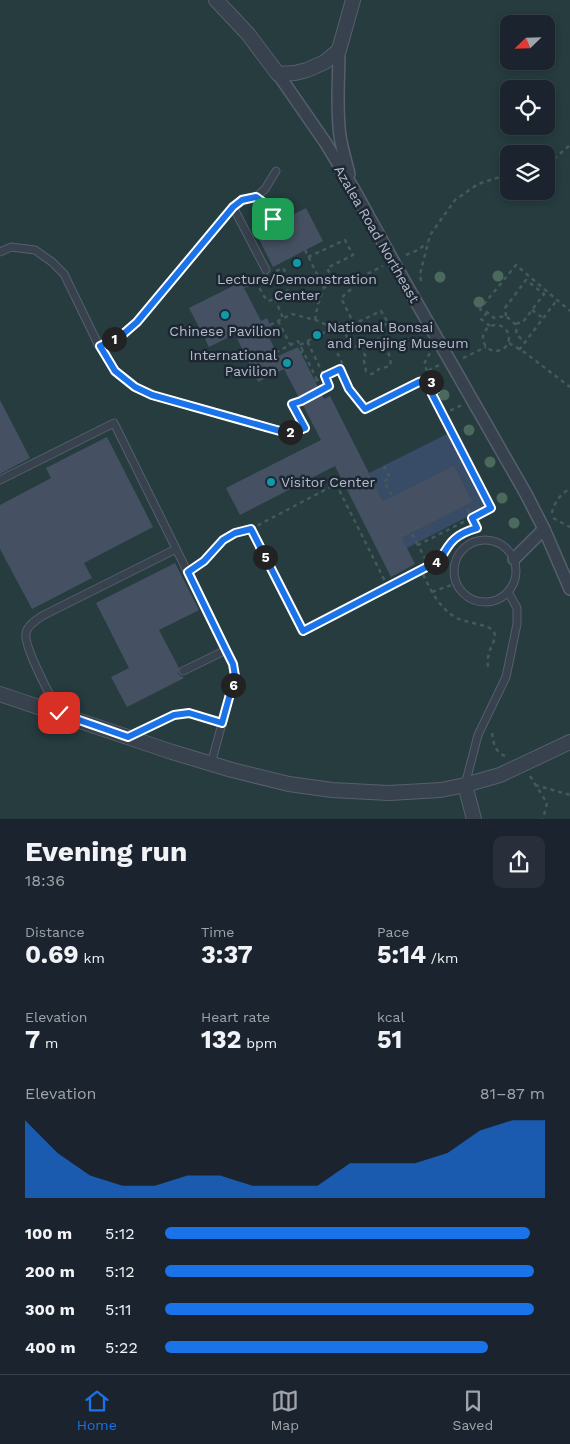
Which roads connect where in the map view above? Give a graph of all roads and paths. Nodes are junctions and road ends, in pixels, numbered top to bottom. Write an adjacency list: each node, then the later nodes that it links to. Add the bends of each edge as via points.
1 (216, 0): 4 (street, Azalea Road Northeast, via 248,34)
2 (352, 0): 3 (street)
3 (340, 50): 4 (street, via 307,70); 9 (street, via 339,126)
4 (278, 74): 9 (street, Azalea Road Northeast)
5 (570, 145): 6 (path)
6 (555, 158)
7 (276, 171): 10 (lane)
8 (500, 177): 13 (path, via 478,184 455,200)
9 (353, 188): 17 (street, Azalea Road Northeast)
10 (256, 197): 11 (lane, via 242,200); 12 (lane, via 264,203)
11 (233, 207): 18 (lane); 50 (lane, via 137,322 121,336)
12 (273, 219)
13 (428, 242): 17 (path); 23 (path)
14 (305, 250): 16 (path)
15 (0, 252): 50 (lane, via 11,247 35,250 52,262 64,274)
16 (308, 257): 22 (path, via 345,240 352,255 327,268); 24 (path)
17 (393, 261): 20 (path); 74 (street, Azalea Road Northeast)
18 (266, 270)
19 (274, 272): 25 (path, via 283,268 289,278 290,289)
20 (361, 278): 22 (path); 44 (path, via 342,298 354,324 381,311 388,323 374,330)
21 (256, 281): 25 (path, via 268,301)
22 (334, 282): 24 (path)
23 (421, 282)
24 (324, 288): 33 (path)
25 (274, 300): 31 (path)
26 (557, 300): 28 (path); 29 (path, via 516,265 480,309); 32 (path)
27 (532, 310): 30 (path, via 544,294 526,280 505,308); 32 (path); 35 (path, via 523,322)
28 (570, 310)
29 (486, 314): 30 (path, via 494,318); 38 (path, via 481,319)
30 (506, 316): 35 (path)
31 (283, 318): 33 (path, via 292,314); 34 (path)
32 (543, 318): 46 (path)
33 (315, 320): 39 (path)
34 (278, 321): 37 (path); 48 (path)
35 (515, 324): 46 (path, via 517,335)
36 (253, 325): 42 (path)
37 (270, 325)
38 (490, 326): 47 (path, via 506,330); 52 (path, via 483,338)
39 (330, 327): 43 (path); 51 (path, via 339,323 352,344)
40 (260, 330): 42 (path)
41 (240, 332): 42 (path, via 244,338)
42 (256, 332)
43 (327, 332): 45 (path); 57 (path, via 344,367)
44 (379, 340): 51 (path); 51 (path, via 391,362 390,366 375,373 366,371 366,357)
45 (307, 341): 49 (path); 60 (path)
46 (525, 342): 53 (path)
47 (509, 343): 52 (path, via 496,352); 53 (path)
48 (290, 345): 49 (path, via 298,341); 54 (path, via 269,356 267,352 260,355)
49 (300, 345): 60 (path, via 316,381)
50 (100, 346): 65 (lane, via 115,371 135,387 152,395 280,431 293,433)
51 (360, 346)
52 (486, 346): 55 (path)
53 (519, 350): 62 (path)
54 (261, 360)
55 (456, 362)
56 (439, 365): 59 (path, via 431,351 424,364)
57 (340, 369): 60 (path); 61 (path, via 349,389 365,409)
58 (432, 369): 59 (path)
59 (427, 371): 61 (path)
60 (325, 376): 65 (path, via 329,386 292,404)
61 (429, 380): 64 (path, via 436,389 432,391)
62 (570, 387)
63 (465, 403): 64 (path)
64 (443, 414): 72 (path, via 491,508)
65 (305, 428)
66 (384, 466): 69 (path, via 390,478 384,482)
67 (0, 480): 77 (lane, via 114,423)
68 (570, 489): 71 (path, via 552,508)
69 (392, 496)
70 (466, 506): 72 (path)
71 (551, 517)
72 (472, 518): 76 (path); 79 (path, via 477,528 456,538 440,560)
73 (251, 529): 81 (path, via 223,540 204,561); 83 (path, via 303,631); 83 (path, via 336,484)
74 (544, 529): 78 (street); 84 (street, Azalea Road Northeast)
75 (412, 534): 76 (path)
76 (418, 545): 79 (path)
77 (176, 548): 81 (lane); 91 (lane, via 30,625 26,633 27,646)
78 (514, 558): 82 (lane, via 508,549 494,541 475,541 458,556 455,567); 86 (lane, via 516,576)
79 (429, 566): 80 (path)
80 (421, 570): 83 (path); 85 (path)
81 (188, 572): 87 (lane)
82 (457, 583): 85 (path); 86 (lane, via 468,597 478,601 499,599)
83 (388, 587)
84 (570, 589)
85 (432, 592): 88 (path, via 455,617 492,629 495,638 489,652)
86 (508, 592): 102 (lane, via 517,608 517,624 506,677 478,735)
87 (226, 650): 89 (lane); 92 (lane, via 235,676)
88 (488, 669)
89 (183, 671)
90 (0, 694): 91 (street)
91 (59, 713): 94 (street)
92 (222, 723): 94 (lane, via 189,713 174,715); 99 (lane)
93 (492, 732): 98 (path, via 494,747)
94 (128, 737): 99 (street)
95 (570, 742): 97 (street)
96 (570, 752): 97 (street)
97 (538, 758): 102 (street, via 493,778)
98 (511, 759)
99 (210, 764): 102 (street, via 268,780 332,790 389,793)
100 (527, 772): 101 (path)
101 (535, 785): 103 (path); 105 (path, via 547,803)
102 (465, 786): 104 (street)
103 (570, 795)
104 (474, 819)
105 (543, 819)

